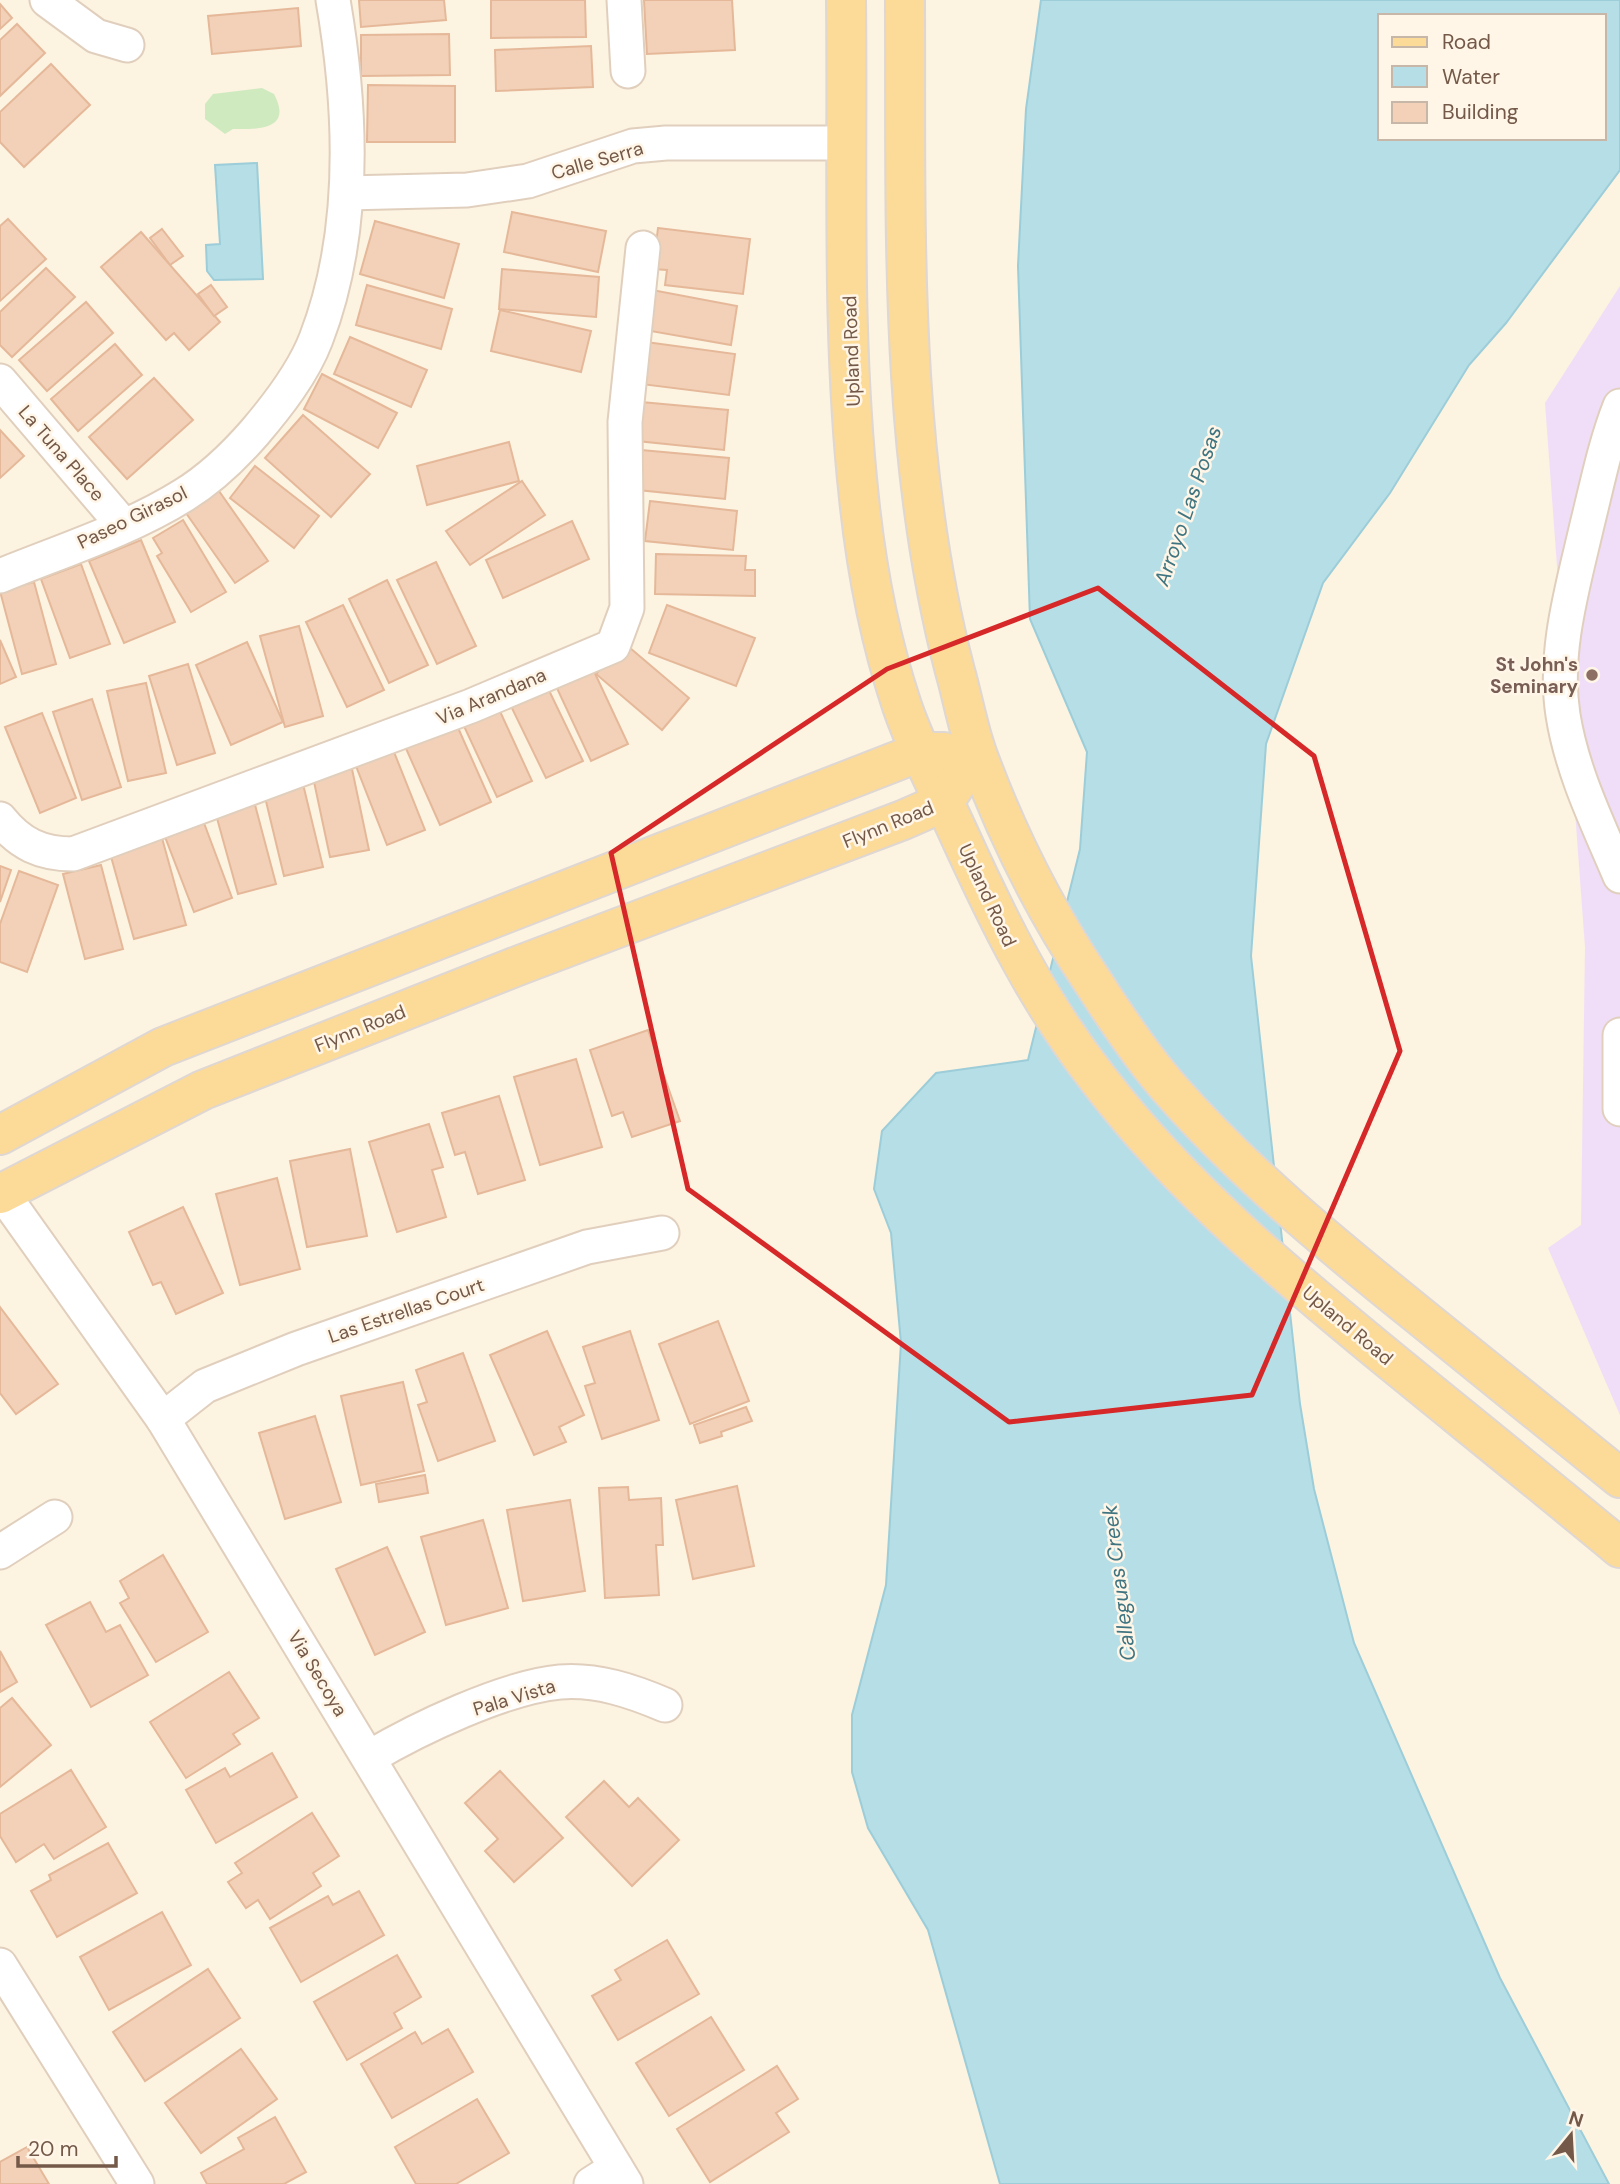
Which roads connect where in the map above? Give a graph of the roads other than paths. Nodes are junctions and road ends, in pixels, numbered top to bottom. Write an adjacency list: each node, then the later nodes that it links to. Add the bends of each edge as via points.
1 (47, 0): 6 (street, via 96,36)
2 (333, 0): 9 (street, Paseo Girasol, via 342,53)
3 (624, 0): 7 (street)
4 (846, 0): 8 (main road, Upland Road)
5 (905, 0): 17 (main road, via 909,289 917,454 945,630)
6 (127, 45)
7 (628, 71)
8 (848, 143): 9 (street, Calle Serra, via 634,146 528,181 467,190); 16 (main road, Upland Road, via 850,378 859,501 892,668)
9 (347, 193): 14 (street, Paseo Girasol, via 334,280 315,341 278,405 238,451 185,495)
10 (643, 248): 19 (street, Via Arandana, via 625,422 627,608 613,646 446,715 73,855 30,847)
11 (0, 381): 14 (street, La Tuna Place)
12 (1620, 407): 13 (street)
13 (1608, 492): 20 (street, via 1572,589 1562,653 1563,713 1575,766)
14 (123, 525): 15 (street, Paseo Girasol)
15 (0, 576)
16 (920, 752): 17 (main road); 18 (main road, Upland Road); 23 (main road, via 163,1047)
17 (977, 753): 18 (main road, Flynn Road); 27 (main road, via 1040,895 1107,1004 1168,1086 1261,1182 1339,1250)
18 (944, 802): 24 (main road, Flynn Road, via 203,1090); 29 (main road, Upland Road, via 990,907 1057,1022 1149,1142 1256,1249)
19 (0, 819)
20 (1620, 876)
21 (1620, 1035): 22 (street)
22 (1620, 1109)
23 (0, 1135)
24 (1, 1193): 26 (street, Via Secoya)
25 (662, 1233): 26 (street, Las Estrellas Court, via 587,1247 296,1349 205,1386)
26 (163, 1419): 32 (street, Via Secoya)
27 (1620, 1478)
28 (55, 1517): 30 (street)
29 (1620, 1548)
30 (0, 1552)
31 (664, 1705): 32 (street, Pala Vista, via 625,1688 560,1682 521,1691 417,1729)
32 (370, 1757): 34 (street, Via Secoya)
33 (0, 1965): 35 (street)
34 (611, 2179)
35 (137, 2184)

